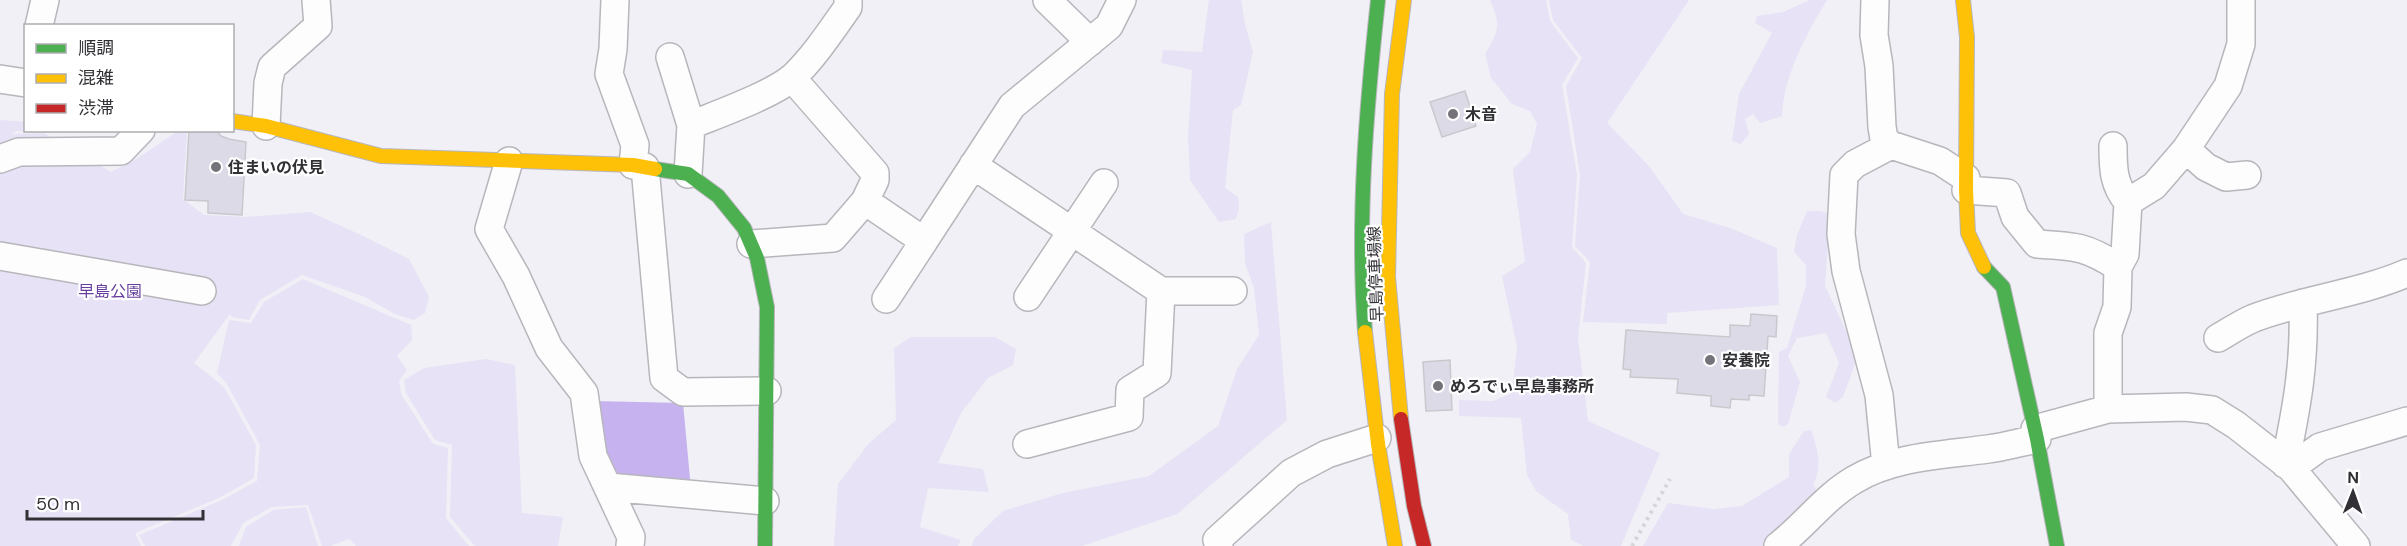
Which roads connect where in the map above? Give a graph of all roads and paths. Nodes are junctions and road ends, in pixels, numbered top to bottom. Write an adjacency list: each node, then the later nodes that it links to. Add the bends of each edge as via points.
1 (45, 0): 12 (street)
2 (316, 0): 20 (street, via 318,26 272,67)
3 (615, 0): 28 (street, via 609,74)
4 (848, 0): 15 (street, via 848,7)
5 (1047, 0): 13 (street)
6 (1122, 0): 13 (street, via 1109,26)
7 (1378, 0): 52 (street, 早島停車場線, via 1367,100 1362,273)
8 (1404, 0): 63 (street, 早島停車場線, via 1392,94 1388,277 1402,435)
9 (1875, 0): 22 (street, via 1882,127 1884,139)
10 (1963, 0): 32 (street, via 1967,37)
11 (2241, 0): 24 (street, via 2241,44 2228,86)
12 (39, 24)
13 (1090, 42): 27 (street, via 1011,106)
14 (670, 57): 19 (street)
15 (792, 78): 19 (street); 33 (street, via 875,173)
16 (0, 79): 17 (street)
17 (24, 83)
18 (234, 121): 20 (street)
19 (691, 125): 29 (street)
20 (266, 126): 26 (street, via 381,156)
21 (139, 132): 25 (street, via 121,151 19,152)
22 (1891, 145): 32 (street, via 1940,161); 54 (street, via 1855,164 1844,176 1841,234 1846,271 1879,394)
23 (2113, 146): 34 (street, via 2113,172 2119,192)
24 (2186, 149): 30 (street, via 2206,167 2226,177); 34 (street, via 2154,186)
25 (0, 159)
26 (509, 161): 28 (street); 57 (street, via 489,229 549,348 584,393 593,456)
27 (973, 165): 35 (street); 36 (street)
28 (639, 166): 29 (street); 48 (street, via 664,378 683,392)
29 (688, 174): 37 (street, via 718,196 744,228)
30 (2247, 176)
31 (1104, 183): 35 (street)
32 (1966, 184): 39 (street, via 2007,193 2015,217 2037,244 2077,246); 51 (street, via 1968,233 1986,271 2003,287)
33 (865, 201): 36 (street); 37 (street, via 833,238)
34 (2128, 202): 39 (street, via 2126,255)
35 (1072, 231): 42 (street); 44 (street)
36 (924, 241): 45 (street)
37 (751, 244): 48 (street, via 767,307)
38 (0, 256): 41 (street)
39 (2118, 267): 49 (street, via 2117,307 2108,333)
40 (2407, 273): 46 (street)
41 (202, 291)
42 (1161, 291): 43 (street); 53 (street, via 1157,373 1130,390 1129,417)
43 (1233, 291)
44 (1028, 297)
45 (886, 299)
46 (2303, 303): 47 (street, via 2251,319); 55 (street, via 2300,393)
47 (2218, 338)
48 (767, 391): 58 (street)
49 (2108, 409): 51 (street); 55 (street, via 2212,410)
50 (2407, 421): 55 (street, via 2320,447)
51 (2036, 434): 54 (street, via 1992,448); 66 (street)
52 (1377, 438): 61 (street, via 1327,454 1291,473 1217,540); 62 (street, 早島停車場線)
53 (1027, 444)
54 (1886, 466): 65 (street, via 1856,478 1834,493)
55 (2288, 466): 67 (street)
56 (1670, 479): 64 (path)
57 (608, 487): 58 (street); 59 (street, via 631,537)
58 (765, 501): 60 (street)
59 (630, 546)
60 (765, 546)
61 (1219, 546)
62 (1395, 546)
63 (1424, 546)
64 (1632, 546)
65 (1778, 546)
66 (2057, 546)
67 (2356, 546)

